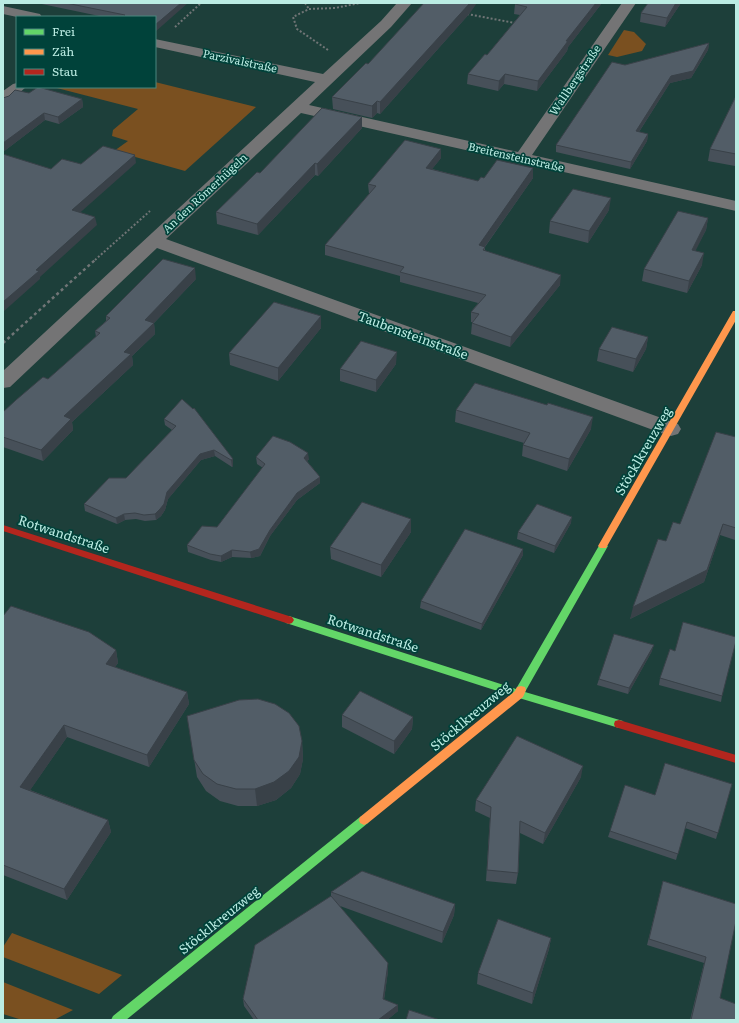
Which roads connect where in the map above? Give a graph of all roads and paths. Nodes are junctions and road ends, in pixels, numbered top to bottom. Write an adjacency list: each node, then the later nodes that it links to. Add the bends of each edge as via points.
1 (201, 3): 11 (path)
2 (305, 3): 6 (path)
3 (360, 3): 6 (path, via 335,8)
4 (405, 3): 13 (street, An den Römerhügeln, via 386,24)
5 (629, 3): 17 (street, Wallbergstraße)
6 (309, 9): 12 (path, via 293,17 297,29)
7 (3, 10): 9 (street)
8 (466, 14): 10 (path)
9 (30, 16)
10 (519, 24)
11 (156, 43): 13 (street, Parzivalstraße)
12 (331, 53)
13 (325, 79): 16 (street, An den Römerhügeln)
14 (17, 88): 15 (street)
15 (3, 99)
16 (297, 107): 17 (street, Breitensteinstraße); 20 (street, An den Römerhügeln)
17 (521, 159): 18 (street, Breitensteinstraße)
18 (736, 206)
19 (150, 211): 22 (path)
20 (154, 241): 23 (street, An den Römerhügeln); 24 (street, Taubensteinstraße)
21 (736, 313): 24 (street, Stöcklkreuzweg)
22 (3, 343)
23 (3, 382)
24 (671, 429): 26 (street, Stöcklkreuzweg)
25 (3, 528): 26 (street, Rotwandstraße)
26 (519, 694): 27 (street, Rotwandstraße); 28 (street, Stöcklkreuzweg)
27 (736, 759)
28 (117, 1020)

